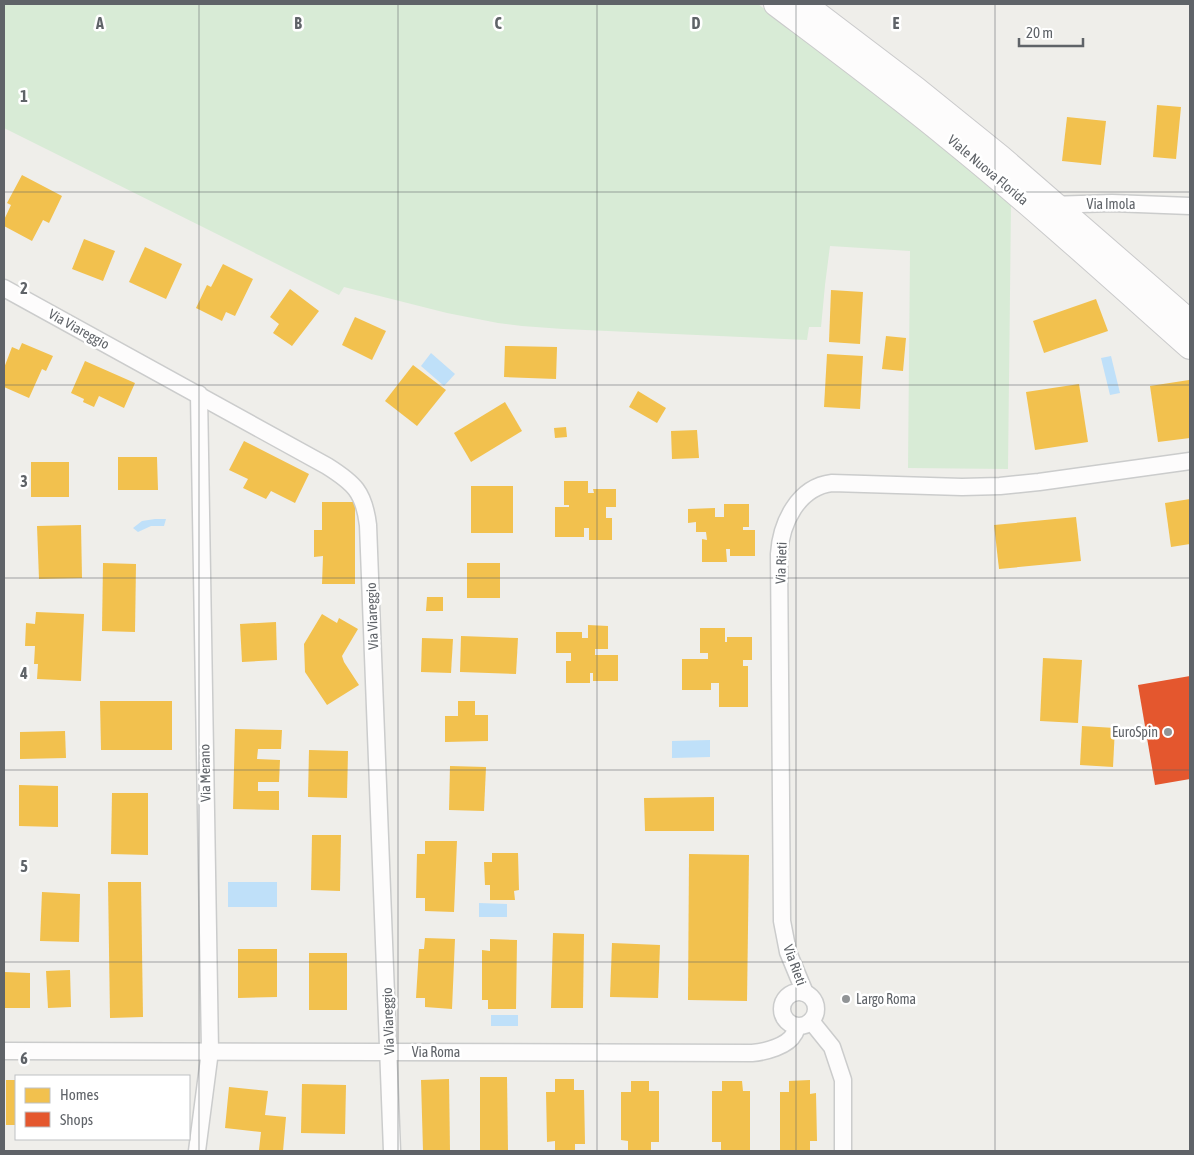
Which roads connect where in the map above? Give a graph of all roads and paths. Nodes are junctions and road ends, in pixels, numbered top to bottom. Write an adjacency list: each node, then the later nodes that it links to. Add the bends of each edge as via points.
1 (776, 4): 4 (street, Viale Nuova Florida, via 909,106)
2 (804, 4): 3 (street, Viale Nuova Florida, via 944,111)
3 (1056, 205): 4 (street, Via Imola); 5 (street, Via Imola); 7 (street, Viale Nuova Florida)
4 (1031, 206): 8 (street, Viale Nuova Florida)
5 (1190, 206)
6 (4, 288): 9 (street, Via Viareggio)
7 (1190, 322)
8 (1190, 347)
9 (199, 394): 14 (street, Via Merano); 15 (street, Via Viareggio, via 328,466 354,486 364,503 368,525)
10 (1190, 461): 11 (street, Via Rieti, via 1000,486 832,483 818,486 798,501 784,528 779,554 782,921 788,952)
11 (805, 993): 12 (street, via 810,996 816,1011); 12 (street, via 794,993 783,1005 787,1021)
12 (804, 1023): 15 (street, Via Roma, via 783,1044 752,1053); 18 (street, via 832,1047 843,1080)
13 (4, 1051): 14 (street, Via Roma)
14 (210, 1052): 15 (street, Via Roma); 16 (street, Via Merano)
15 (389, 1052): 17 (street, Via Viareggio)
16 (197, 1151)
17 (392, 1151)
18 (843, 1151)

